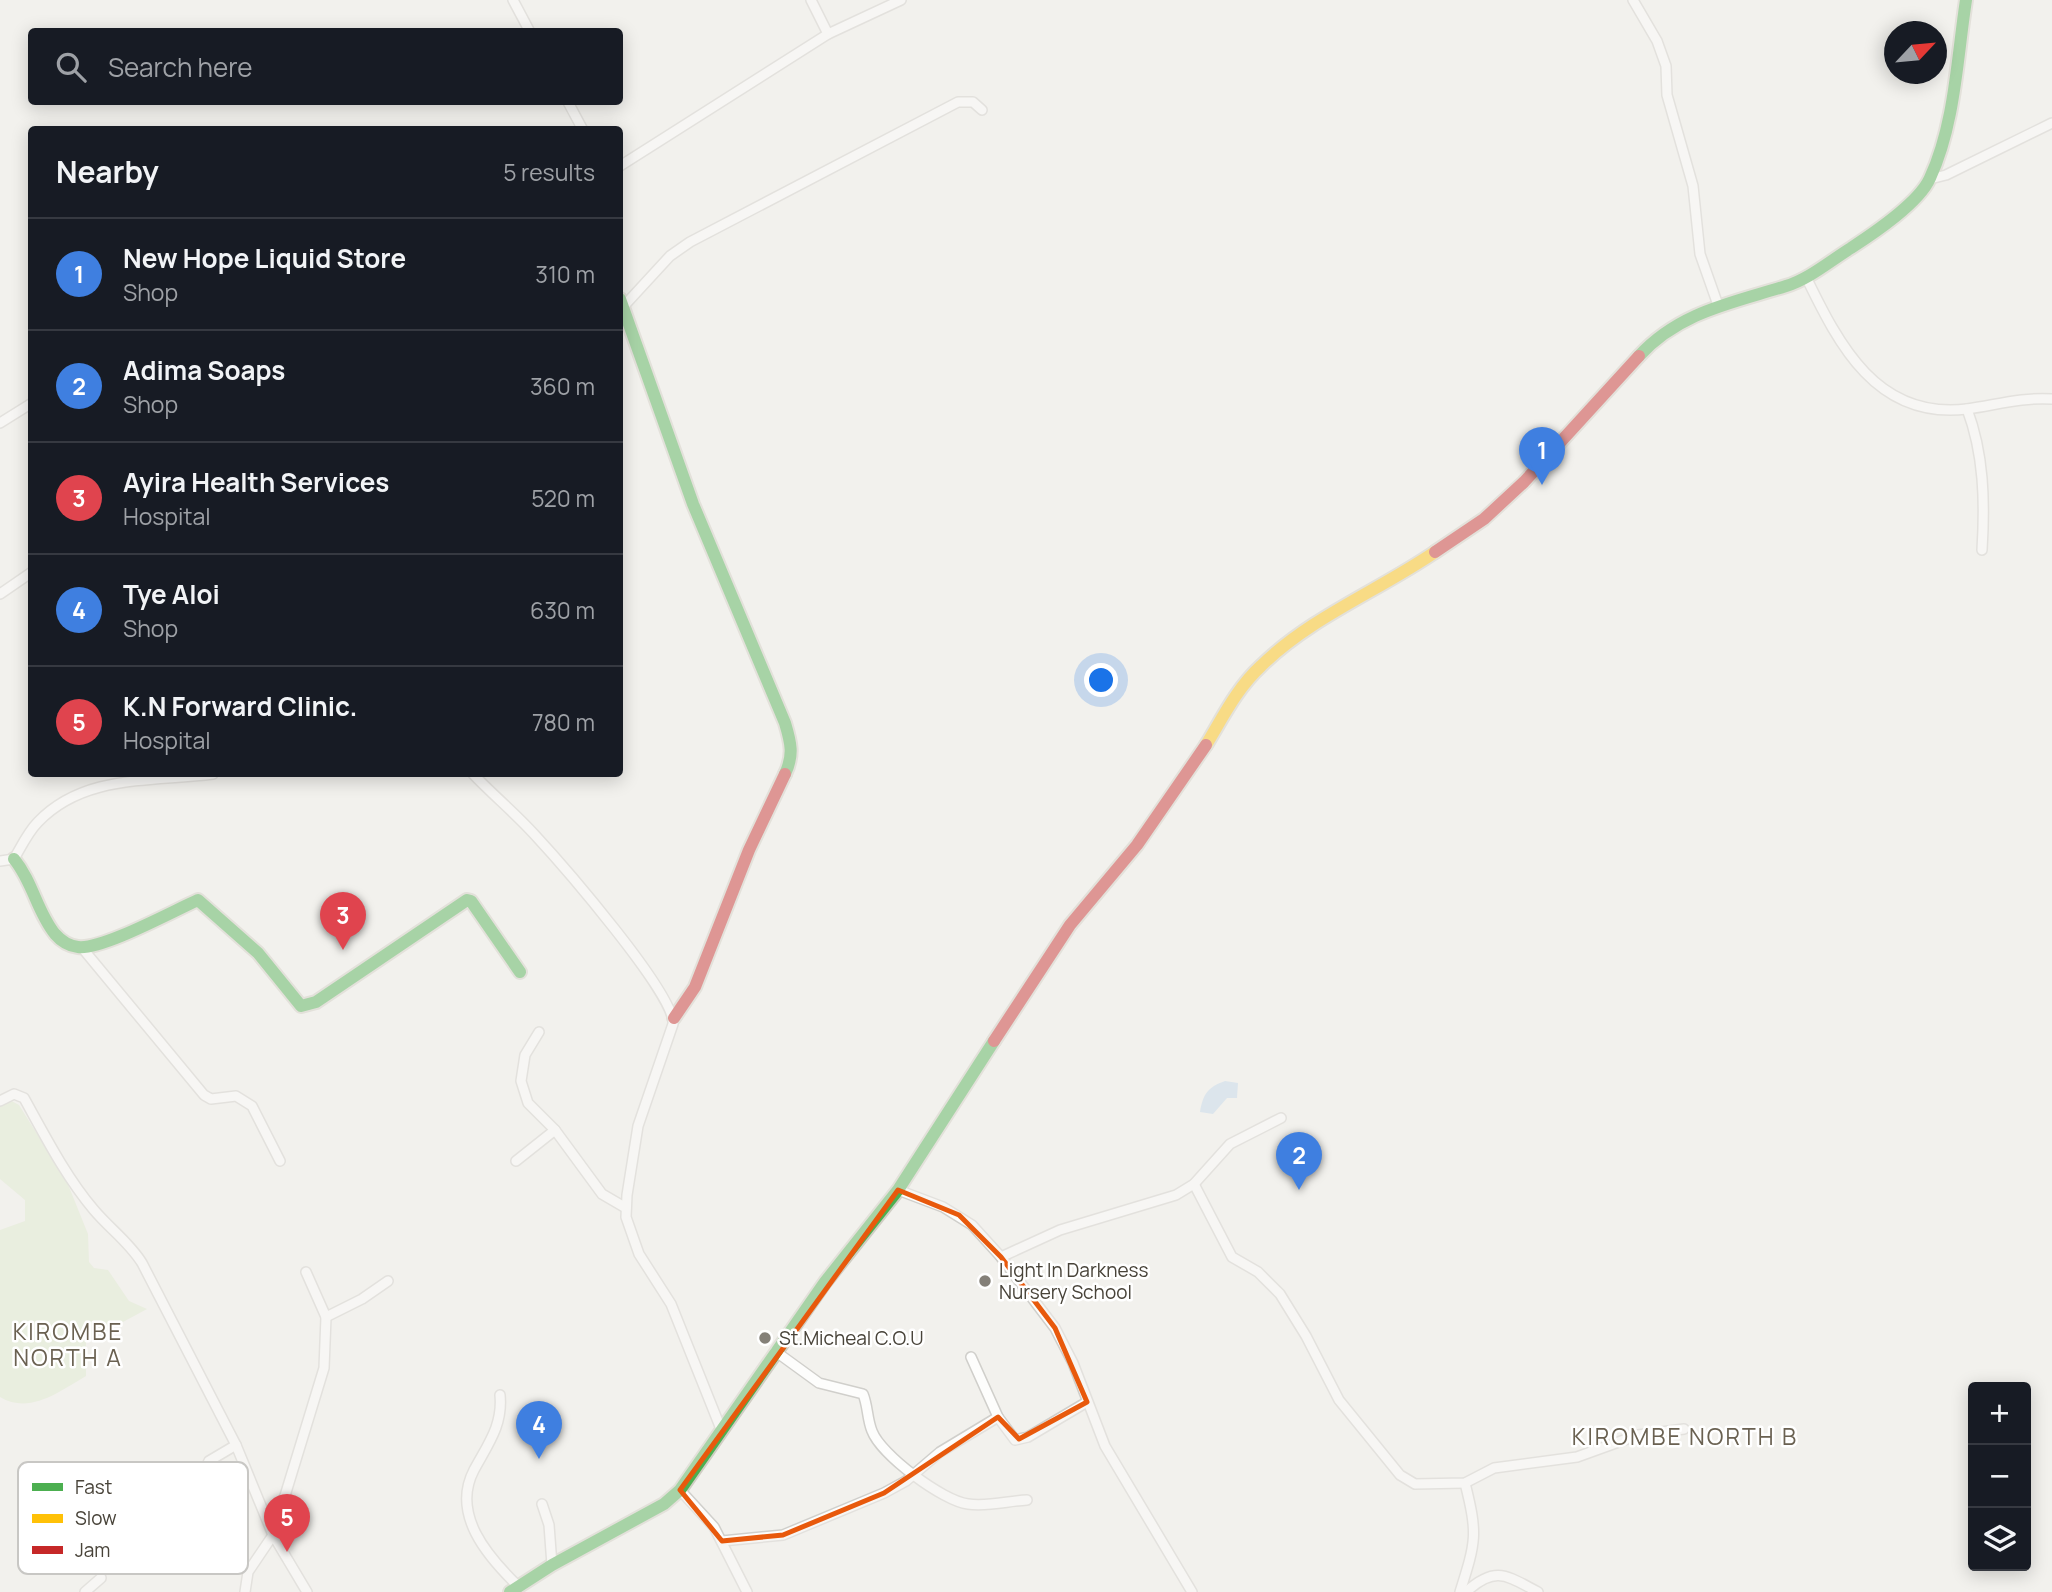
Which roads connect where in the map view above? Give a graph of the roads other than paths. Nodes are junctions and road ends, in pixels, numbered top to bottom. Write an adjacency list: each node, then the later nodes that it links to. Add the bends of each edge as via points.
1 (513, 0): 6 (street)
2 (811, 0): 7 (street)
3 (901, 0): 7 (street)
4 (1633, 0): 16 (street, via 1666,66 1667,95 1693,186 1700,254)
5 (1966, 0): 13 (street, via 1950,114)
6 (528, 28)
7 (828, 34): 12 (street)
8 (570, 105): 11 (street)
9 (982, 110): 15 (street, via 972,102 958,102 690,242)
10 (2052, 123): 13 (street)
11 (581, 126)
12 (623, 164)
13 (1930, 179): 14 (street, via 1871,234)
14 (1806, 277): 16 (street); 20 (street, via 1824,314 1872,383 1910,403)
15 (623, 301)
16 (1718, 305): 39 (street, via 1683,319 1647,347 1485,519 1409,570 1313,624 1260,666 1239,690 1136,845 1070,925)
17 (623, 309): 31 (street, via 667,435 785,723 793,754 695,987)
18 (2052, 399): 20 (street, via 2029,398)
19 (28, 406): 21 (street)
20 (1967, 409): 22 (street, via 1979,453)
21 (0, 423)
22 (1982, 550)
23 (28, 575): 24 (street)
24 (0, 594)
25 (175, 777): 27 (street, via 114,782 80,792 35,824)
26 (476, 777): 31 (street, via 558,861 652,978)
27 (14, 859): 28 (street); 29 (street, via 24,867 62,943)
28 (0, 861)
29 (83, 949): 30 (street, via 198,901 258,953 306,1007 469,900); 36 (street, via 204,1095 211,1100 236,1096 252,1106)
30 (520, 972)
31 (674, 1018): 40 (street, via 638,1126)
32 (539, 1032): 35 (street, via 526,1051 521,1081 528,1103)
33 (0, 1101): 52 (street, via 15,1094 23,1098 94,1211 135,1252)
34 (1281, 1118): 38 (street, via 1223,1150)
35 (555, 1130): 37 (street); 40 (street, via 602,1194)
36 (281, 1161)
37 (516, 1161)
38 (1194, 1184): 41 (street, via 1160,1202 1060,1230); 57 (street, via 1232,1257 1258,1272 1280,1294 1339,1400 1400,1475 1415,1484)
39 (898, 1189): 41 (street, via 959,1215); 45 (street)
40 (626, 1208): 50 (street, via 636,1247 671,1304)
41 (1000, 1256): 48 (street, via 1065,1344)
42 (306, 1272): 44 (street)
43 (388, 1281): 44 (street)
44 (326, 1317): 61 (street, via 324,1368)
45 (775, 1351): 50 (street); 56 (street, via 819,1383 863,1394 879,1444)
46 (971, 1357): 49 (street)
47 (500, 1395): 67 (street, via 495,1433 474,1470 465,1499 486,1553)
48 (1087, 1402): 49 (street, via 1019,1439 1009,1435); 72 (street, via 1105,1446)
49 (999, 1417): 56 (street)
50 (721, 1429): 58 (street)
51 (1684, 1429): 57 (street, via 1638,1435 1577,1457 1494,1468)
52 (236, 1445): 53 (street); 54 (street)
53 (209, 1462)
54 (243, 1462)
55 (248, 1474): 61 (street)
56 (912, 1474): 59 (street, via 967,1504); 62 (street, via 896,1488 783,1535)
57 (1465, 1483): 73 (street, via 1476,1529)
58 (680, 1490): 62 (street); 63 (street, via 664,1504)
59 (1027, 1500)
60 (542, 1504): 63 (street, via 549,1525)
61 (273, 1535): 64 (street); 70 (street)
62 (722, 1541): 71 (street)
63 (552, 1565): 67 (street)
64 (248, 1573)
65 (248, 1574): 69 (street)
66 (101, 1578): 68 (street)
67 (514, 1589)
68 (85, 1592)
69 (245, 1592)
70 (307, 1592)
71 (747, 1592)
72 (1192, 1592)
73 (1460, 1592)
74 (1466, 1592): 75 (street, via 1495,1574)
75 (1538, 1592)

